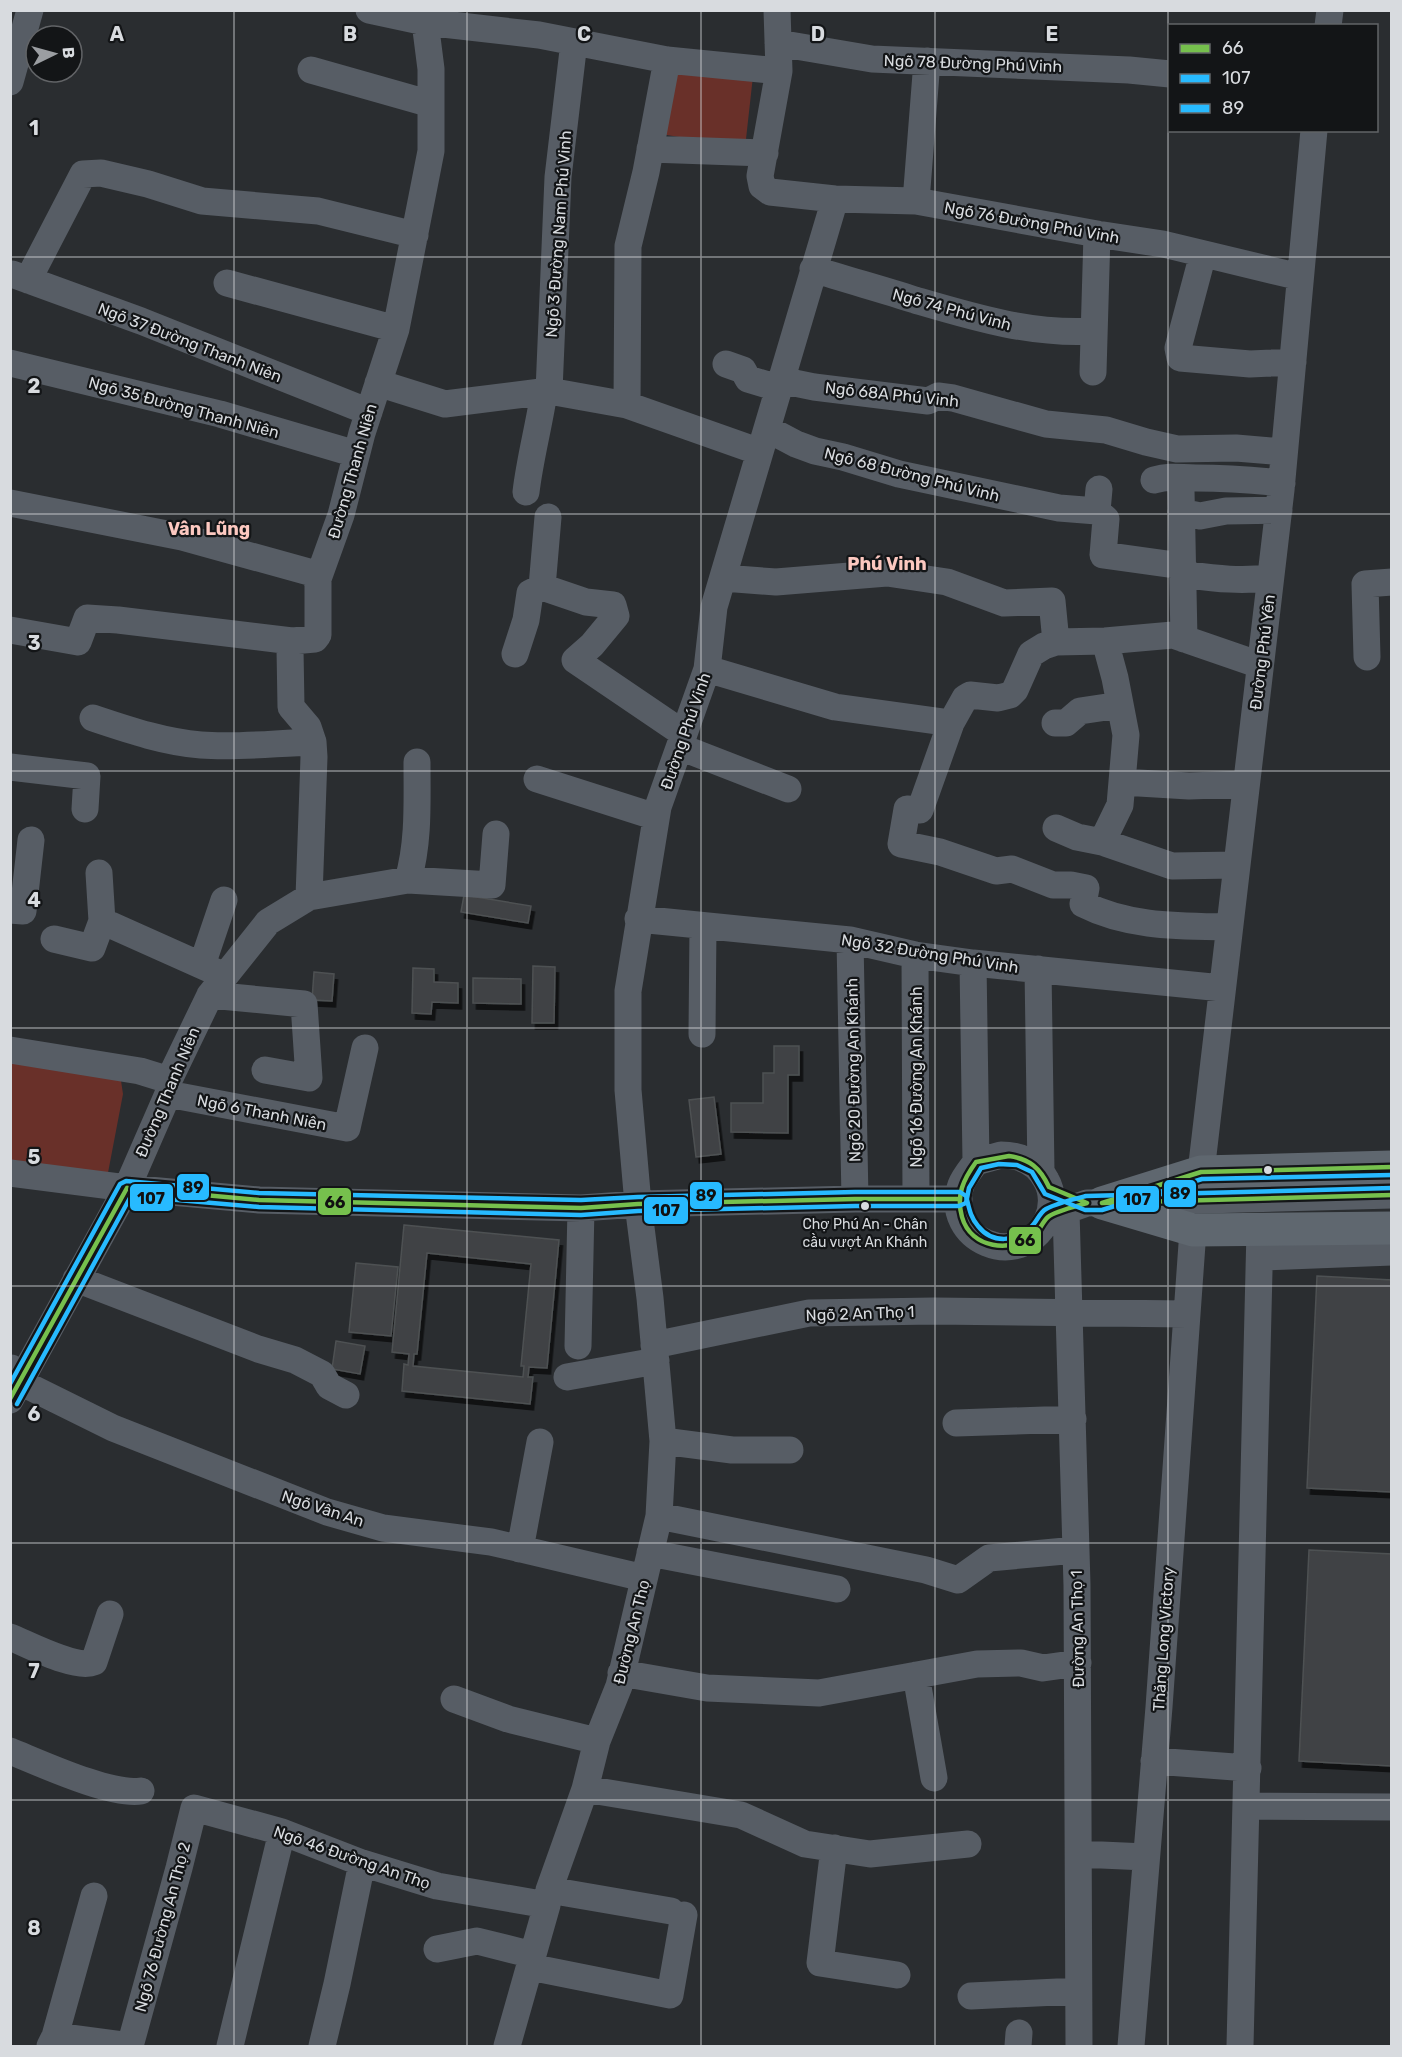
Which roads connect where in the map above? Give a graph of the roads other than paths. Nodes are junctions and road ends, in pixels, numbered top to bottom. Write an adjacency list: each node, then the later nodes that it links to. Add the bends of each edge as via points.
1 (30, 10): 12 (street)
2 (369, 10): 4 (street)
3 (777, 10): 6 (street)
4 (426, 16): 5 (street); 13 (street, Đường Thanh Niên)
5 (574, 42): 7 (street); 34 (street, Ngõ 3 Đường Nam Phú Vinh, via 558,177)
6 (778, 43): 8 (street, Ngõ 78 Đường Phú Vinh, via 872,59); 10 (street)
7 (667, 60): 10 (street); 15 (street)
8 (927, 61): 11 (street, Ngõ 78 Đường Phú Vinh); 18 (street)
9 (311, 70): 13 (street)
10 (779, 72): 16 (street)
11 (1168, 74)
12 (10, 82)
13 (431, 104): 20 (street, Đường Thanh Niên, via 431,151)
14 (1314, 132): 24 (street, Đường Phú Yên)
15 (650, 149): 16 (street); 35 (street, via 628,246)
16 (765, 153): 17 (street, Ngõ 76 Đường Phú Vinh, via 760,176 762,186 770,192)
17 (835, 199): 18 (street, Ngõ 76 Đường Phú Vinh); 22 (street, Đường Phú Vinh)
18 (916, 201): 19 (street, Ngõ 76 Đường Phú Vinh)
19 (1097, 234): 21 (street, Ngõ 76 Đường Phú Vinh); 27 (street)
20 (415, 235): 23 (street, via 318,211 202,201 101,173 83,174); 26 (street, Đường Thanh Niên)
21 (1203, 254): 24 (street, Ngõ 76 Đường Phú Vinh); 29 (street, via 1179,342 1180,358)
22 (813, 269): 27 (street, Ngõ 74 Phú Vinh, via 1032,330); 33 (street, Đường Phú Vinh)
23 (19, 277): 36 (street, Ngõ 37 Đường Thanh Niên)
24 (1300, 277): 29 (street, Đường Phú Yên)
25 (227, 283): 26 (street)
26 (396, 328): 32 (street, Đường Thanh Niên)
27 (1094, 331): 31 (street)
28 (10, 363): 39 (street, Ngõ 35 Đường Thanh Niên, via 220,414)
29 (1293, 363): 38 (street, Đường Phú Yên)
30 (726, 364): 33 (street, Ngõ 68A Phú Vinh, via 743,370 748,379)
31 (1093, 372)
32 (378, 383): 34 (street, Ngõ 68 Đường Phú Vinh, via 445,404); 36 (street, Đường Thanh Niên)
33 (779, 384): 37 (street, Đường Phú Vinh); 38 (street, Ngõ 68A Phú Vinh, via 928,401 938,396 953,398 1046,424 1106,430 1178,449)
34 (546, 392): 35 (street, Ngõ 68 Đường Phú Vinh); 42 (street, Ngõ 3 Đường Nam Phú Vinh, via 531,451)
35 (627, 405): 37 (street, Ngõ 68 Đường Phú Vinh)
36 (369, 412): 39 (street, Đường Thanh Niên)
37 (762, 443): 46 (street, Ngõ 68 Đường Phú Vinh, via 779,435 815,451 910,477 1059,508 1098,500 1106,519 1103,555); 47 (street, Đường Phú Vinh)
38 (1284, 452): 41 (street, Đường Phú Yên)
39 (356, 454): 49 (street, Đường Thanh Niên, via 341,515)
40 (1154, 480): 41 (street, via 1171,476 1224,477)
41 (1282, 483): 44 (street, Đường Phú Yên)
42 (526, 492)
43 (10, 503): 49 (street, via 182,537 309,572)
44 (1279, 510): 46 (street, via 1226,511 1200,516 1181,501); 48 (street, Đường Phú Yên)
45 (548, 517): 51 (street)
46 (1182, 566): 48 (street, via 1189,574 1212,578); 53 (street)
47 (723, 578): 56 (street, via 776,582 887,573 947,582 1004,603 1052,601); 60 (street, Đường Phú Vinh, via 714,607)
48 (1270, 578): 59 (street, Đường Phú Yên)
49 (318, 579): 54 (street, Đường Thanh Niên, via 318,634 315,639)
50 (1392, 582): 58 (street, via 1365,584)
51 (542, 587): 57 (street, via 530,593); 66 (street, via 586,603 613,605 616,616 575,660)
52 (10, 630): 54 (street, via 78,642 87,618)
53 (1184, 639): 55 (street, via 1173,635); 59 (street)
54 (292, 641): 65 (street, via 291,707 308,727)
55 (1105, 641): 56 (street); 61 (street)
56 (1056, 642): 63 (street, via 1030,654 1010,695 970,695)
57 (516, 654)
58 (1367, 657)
59 (1260, 665): 71 (street, Đường Phú Yên)
60 (707, 669): 63 (street, via 836,708); 66 (street, Đường Phú Vinh)
61 (1120, 705): 64 (street, via 1080,711 1066,723); 70 (street, via 1126,735)
62 (93, 718): 65 (street, via 139,734 201,745)
63 (951, 723): 88 (street, via 920,810 907,808 901,844 996,871 1012,869 1053,885 1086,888 1083,904 1115,916 1170,925)
64 (1055, 723)
65 (313, 741): 82 (street)
66 (682, 741): 72 (street); 74 (street, Đường Phú Vinh)
67 (417, 762): 81 (street, via 415,848)
68 (10, 767): 73 (street, via 87,776)
69 (537, 779): 74 (street)
70 (1122, 782): 71 (street); 78 (street, via 1120,805)
71 (1246, 784): 79 (street, Đường Phú Yên)
72 (788, 789)
73 (85, 809)
74 (657, 817): 85 (street, Đường Phú Vinh)
75 (1056, 828): 78 (street)
76 (496, 834): 81 (street, Đường Thanh Niên, via 492,885)
77 (32, 840): 84 (street, via 22,911)
78 (1102, 842): 79 (street, via 1172,866)
79 (1236, 865): 88 (street, Đường Phú Yên)
80 (99, 873): 86 (street)
81 (408, 880): 82 (street, Đường Thanh Niên)
82 (309, 897): 94 (street, Đường Thanh Niên, via 268,922)
83 (224, 900): 94 (street)
84 (10, 910)
85 (638, 919): 87 (street, Ngõ 32 Đường Phú Vinh); 111 (street, Đường Phú Vinh, via 627,991 628,1090)
86 (102, 921): 89 (street, via 92,948); 94 (street)
87 (704, 926): 90 (street, Ngõ 32 Đường Phú Vinh); 96 (street)
88 (1229, 927): 95 (street, Đường Phú Yên)
89 (54, 939)
90 (850, 940): 91 (street, Ngõ 32 Đường Phú Vinh); 108 (street, Ngõ 20 Đường An Khánh)
91 (915, 954): 92 (street, Ngõ 32 Đường Phú Vinh); 109 (street, Ngõ 16 Đường An Khánh)
92 (973, 963): 93 (street, Ngõ 32 Đường Phú Vinh); 101 (street)
93 (1038, 969): 95 (street, Ngõ 32 Đường Phú Vinh); 105 (street, Đường An Thọ 1)
94 (212, 979): 99 (street, via 304,1004 309,1078); 100 (street, Đường Thanh Niên)
95 (1222, 988): 103 (street, Đường Phú Yên)
96 (702, 1034)
97 (365, 1048): 100 (street, Ngõ 6 Thanh Niên, via 347,1128)
98 (10, 1050): 100 (street, via 141,1071)
99 (265, 1070)
100 (169, 1087): 106 (street, Đường Thanh Niên)
101 (976, 1162): 105 (street, via 1012,1155 1033,1164); 110 (street, via 962,1185)
102 (1392, 1167): 103 (main road)
103 (1201, 1172): 113 (main road)
104 (10, 1173): 106 (street)
105 (1045, 1180): 113 (street); 113 (street, Đường An Thọ 1, via 1052,1203)
106 (127, 1188): 112 (street, via 259,1200); 118 (street, Đường Thanh Niên)
107 (1392, 1195): 113 (street)
108 (855, 1199): 109 (street); 111 (street)
109 (916, 1199): 110 (street)
110 (959, 1199): 113 (street, via 963,1219 973,1235 997,1247 1023,1245)
111 (638, 1204): 112 (street); 122 (street, Đường An Thọ)
112 (581, 1208): 121 (street)
113 (1076, 1208): 115 (main road); 119 (street, Đường An Thọ 1)
114 (1392, 1228): 116 (main road)
115 (1193, 1230): 116 (main road); 120 (street, Thăng Long Victory)
116 (1260, 1244): 117 (street); 145 (street)
117 (1392, 1252)
118 (76, 1279): 124 (street, Đường Thanh Niên); 125 (street, via 295,1360 322,1374 329,1386)
119 (1069, 1312): 120 (street, Ngõ 2 An Thọ 1); 122 (street, Ngõ 2 An Thọ 1, via 809,1313); 126 (street, Đường An Thọ 1)
120 (1187, 1314): 144 (street, Thăng Long Victory)
121 (578, 1346)
122 (655, 1353): 123 (street, Ngõ 2 An Thọ 1); 128 (street, Đường An Thọ)
123 (567, 1377)
124 (14, 1383): 132 (street, Ngõ Vân An, via 113,1428 327,1512 383,1528)
125 (346, 1395)
126 (1073, 1419): 127 (street); 133 (street, Đường An Thọ 1)
127 (956, 1423)
128 (663, 1441): 130 (street, via 732,1450); 131 (street, Đường An Thọ)
129 (540, 1442): 132 (street)
130 (790, 1450)
131 (658, 1516): 133 (street, via 926,1570 958,1580 989,1558); 134 (street, Đường An Thọ)
132 (520, 1549): 134 (street, Ngõ Vân An)
133 (1076, 1550): 138 (street, Đường An Thọ 1)
134 (647, 1566): 135 (street, Ngõ Vân An); 139 (street, Đường An Thọ)
135 (837, 1589)
136 (111, 1614): 137 (street, via 94,1662 88,1664)
137 (10, 1638)
138 (1078, 1663): 140 (street, via 1043,1668 1021,1663 977,1664); 155 (street, Đường An Thọ 1)
139 (621, 1673): 140 (street, via 707,1688 819,1693); 142 (street, Đường An Thọ)
140 (916, 1675): 146 (street)
141 (454, 1699): 142 (street, via 508,1719)
142 (597, 1742): 147 (street, Đường An Thọ)
143 (10, 1751): 148 (street, via 122,1792)
144 (1154, 1761): 145 (street); 156 (street, Thăng Long Victory)
145 (1248, 1768): 149 (street)
146 (934, 1778)
147 (585, 1789): 154 (street, via 741,1815 805,1844); 159 (street, Đường An Thọ)
148 (141, 1791)
149 (1247, 1806): 150 (street); 172 (street)
150 (1392, 1807)
151 (194, 1808): 152 (street, Ngõ 46 Đường An Thọ); 166 (street, Ngõ 76 Đường An Thọ 2)
152 (282, 1832): 157 (street, Ngõ 46 Đường An Thọ); 167 (street)
153 (968, 1844): 154 (street, via 870,1854)
154 (834, 1848): 162 (street, via 820,1963)
155 (1079, 1854): 156 (street); 163 (street, Đường An Thọ 1)
156 (1146, 1857): 171 (street, Thăng Long Victory)
157 (362, 1863): 159 (street, Ngõ 46 Đường An Thọ, via 437,1886); 168 (street)
158 (94, 1896): 165 (street)
159 (548, 1898): 161 (street, Đường An Thọ); 161 (street, Ngõ 46 Đường An Thọ, via 678,1913 670,1995)
160 (437, 1949): 161 (street, via 477,1941)
161 (531, 1960): 169 (street, Đường An Thọ)
162 (897, 1975)
163 (1078, 1991): 164 (street); 170 (street, Đường An Thọ 1)
164 (971, 1996)
165 (53, 2041): 166 (street)
166 (130, 2046)
167 (230, 2046)
168 (322, 2046)
169 (507, 2046)
170 (1079, 2046)
171 (1131, 2046)
172 (1240, 2046)

